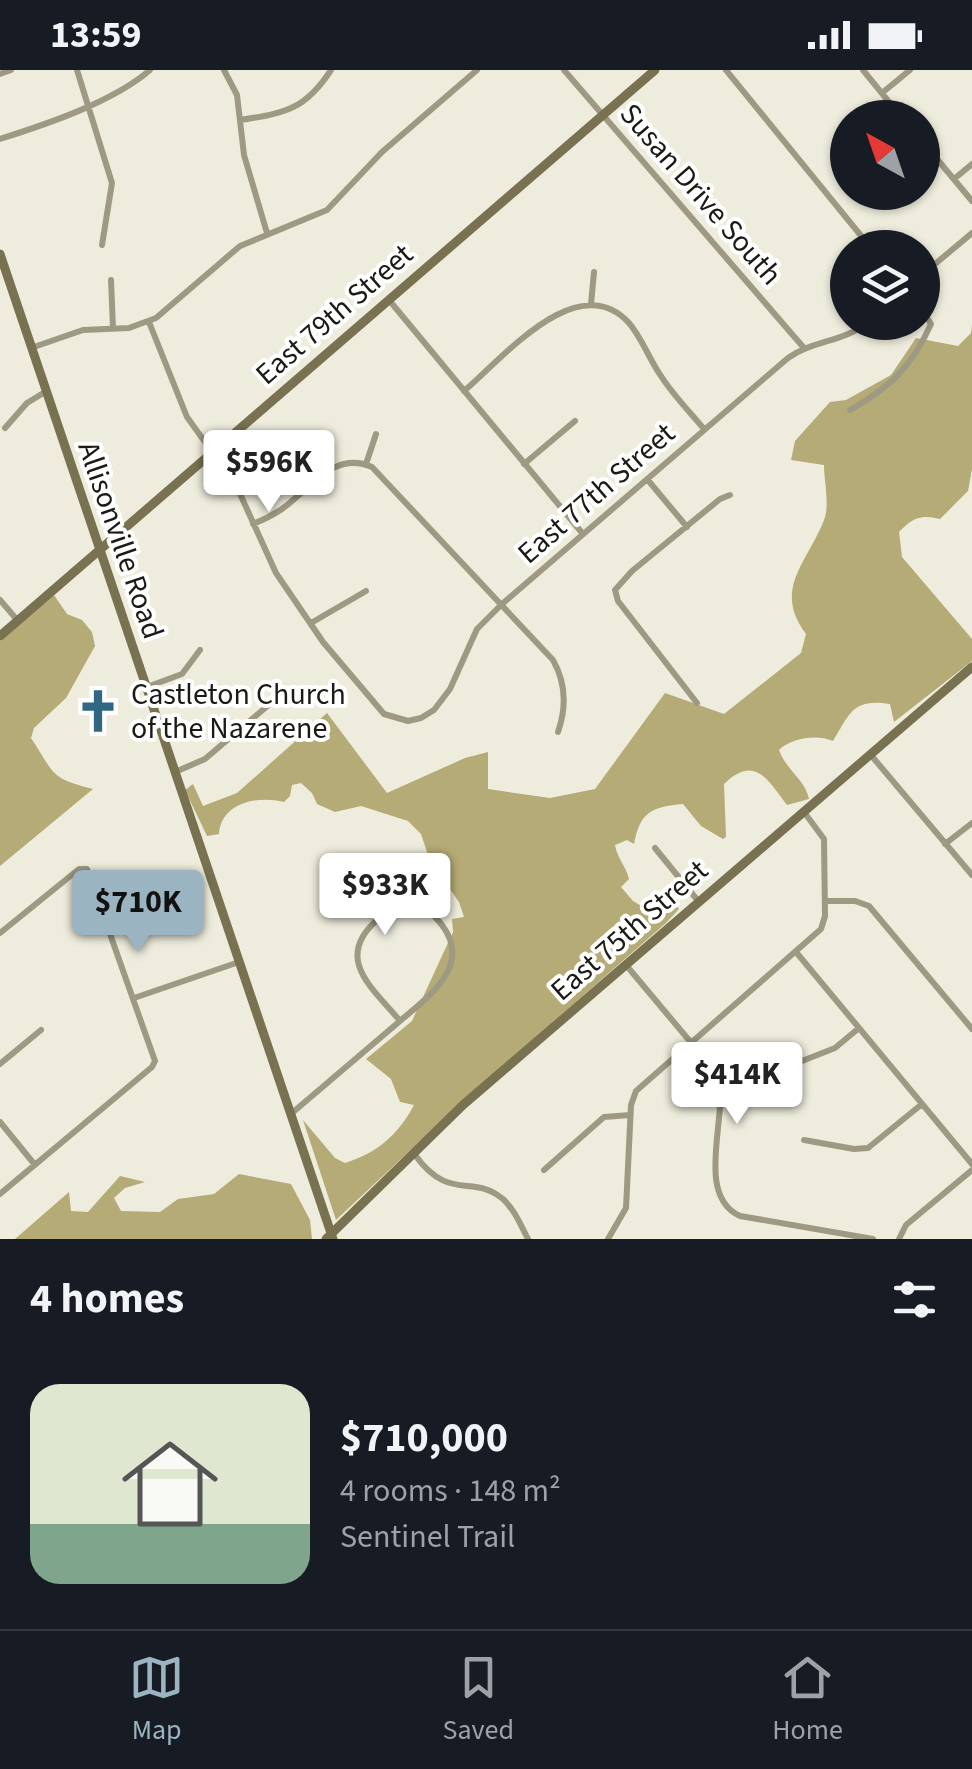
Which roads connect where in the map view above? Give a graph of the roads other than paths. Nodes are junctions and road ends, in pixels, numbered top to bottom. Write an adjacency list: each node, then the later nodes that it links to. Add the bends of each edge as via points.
1 (10, 70): 12 (street)
2 (77, 70): 15 (street)
3 (150, 70): 15 (street)
4 (224, 70): 17 (street)
5 (330, 70): 17 (street, via 294,108)
6 (477, 70): 25 (street, via 327,210)
7 (564, 70): 16 (street, Susan Drive South)
8 (655, 70): 16 (street, East 79th Street)
9 (726, 70): 23 (street)
10 (863, 70): 13 (street)
11 (910, 70): 13 (street)
12 (0, 74)
13 (882, 92): 14 (street)
14 (888, 100)
15 (88, 105): 18 (street); 26 (street, via 112,183)
16 (603, 115): 31 (street, East 79th Street); 38 (street, Susan Drive South)
17 (240, 120): 25 (street)
18 (0, 138)
19 (940, 163): 21 (street)
20 (972, 164): 21 (street)
21 (954, 179): 22 (street)
22 (972, 201)
23 (856, 230)
24 (972, 232): 28 (street)
25 (268, 233): 33 (street, via 236,249)
26 (102, 244)
27 (0, 254): 37 (street, Allisonville Road)
28 (940, 260)
29 (594, 272): 32 (street)
30 (110, 280): 34 (street)
31 (388, 300): 39 (street); 46 (street, East 79th Street)
32 (592, 304): 39 (street, via 553,314); 44 (street, via 629,323)
33 (149, 322): 34 (street); 46 (street, via 185,412)
34 (113, 328): 37 (street, via 83,330)
35 (831, 340): 38 (street, East 77th Street)
36 (923, 340): 41 (street, via 910,364)
37 (30, 348): 40 (street, Allisonville Road)
38 (804, 348): 44 (street, East 77th Street)
39 (464, 391): 48 (street)
40 (45, 392): 43 (street, via 26,402); 54 (street, Allisonville Road)
41 (850, 410)
42 (575, 422): 48 (street)
43 (6, 428)
44 (704, 429): 49 (street, East 77th Street)
45 (376, 434): 47 (street)
46 (212, 452): 51 (street); 54 (street, East 79th Street)
47 (366, 464): 51 (street, via 335,466); 57 (street)
48 (524, 464): 53 (street)
49 (646, 479): 52 (street); 53 (street, East 77th Street)
50 (730, 495): 52 (street)
51 (254, 524): 59 (street, via 276,573)
52 (687, 527): 65 (street, via 632,572 615,596)
53 (582, 534): 57 (street, East 77th Street)
54 (98, 551): 58 (street, East 79th Street); 63 (street, Allisonville Road)
55 (366, 591): 59 (street)
56 (0, 600): 58 (street)
57 (502, 604): 59 (street, East 77th Street, via 472,635 434,710 408,721 377,709); 66 (street, via 558,670 565,697)
58 (18, 621): 60 (street, East 79th Street)
59 (310, 622)
60 (0, 636)
61 (200, 650): 63 (street, via 182,674)
62 (972, 666): 67 (street, East 75th Street)
63 (146, 687): 68 (street, Allisonville Road)
64 (278, 697): 68 (street, via 205,760)
65 (697, 703)
66 (558, 732)
67 (870, 754): 69 (street, East 75th Street); 71 (street)
68 (175, 773): 78 (street, Allisonville Road)
69 (804, 812): 74 (street, via 824,839); 75 (street, East 75th Street)
70 (972, 823): 71 (street)
71 (945, 844): 73 (street)
72 (656, 848): 75 (street)
73 (972, 876)
74 (825, 901): 77 (street, via 821,929); 83 (street, via 869,906)
75 (700, 903): 79 (street, East 75th Street)
76 (0, 933): 80 (street, via 85,868)
77 (796, 952): 82 (street); 85 (street)
78 (239, 962): 80 (street); 89 (street, Allisonville Road)
79 (626, 965): 85 (street); 93 (street, East 75th Street)
80 (134, 998): 94 (street, via 154,1062)
81 (400, 1021): 81 (street, via 361,972 357,953 368,929 409,901 424,906 442,926 452,959 441,985); 89 (street)
82 (859, 1028): 86 (street); 88 (street)
83 (972, 1029)
84 (41, 1030): 87 (street)
85 (691, 1043): 90 (street, via 636,1090); 98 (street, via 720,1080 721,1202 740,1216)
86 (802, 1062)
87 (0, 1064)
88 (922, 1104): 92 (street, via 868,1148); 95 (street)
89 (292, 1113): 99 (street, Allisonville Road)
90 (630, 1115): 96 (street, via 604,1118); 101 (street, via 626,1208)
91 (0, 1122): 94 (street)
92 (804, 1140)
93 (415, 1155): 99 (street, East 75th Street); 100 (street, via 438,1179 493,1192)
94 (35, 1165): 97 (street)
95 (972, 1167): 104 (street, via 906,1225)
96 (544, 1170)
97 (0, 1194)
98 (801, 1226): 102 (street); 103 (street)
99 (330, 1238)
100 (528, 1239)
101 (608, 1239)
102 (798, 1239)
103 (873, 1239)
104 (900, 1239)

